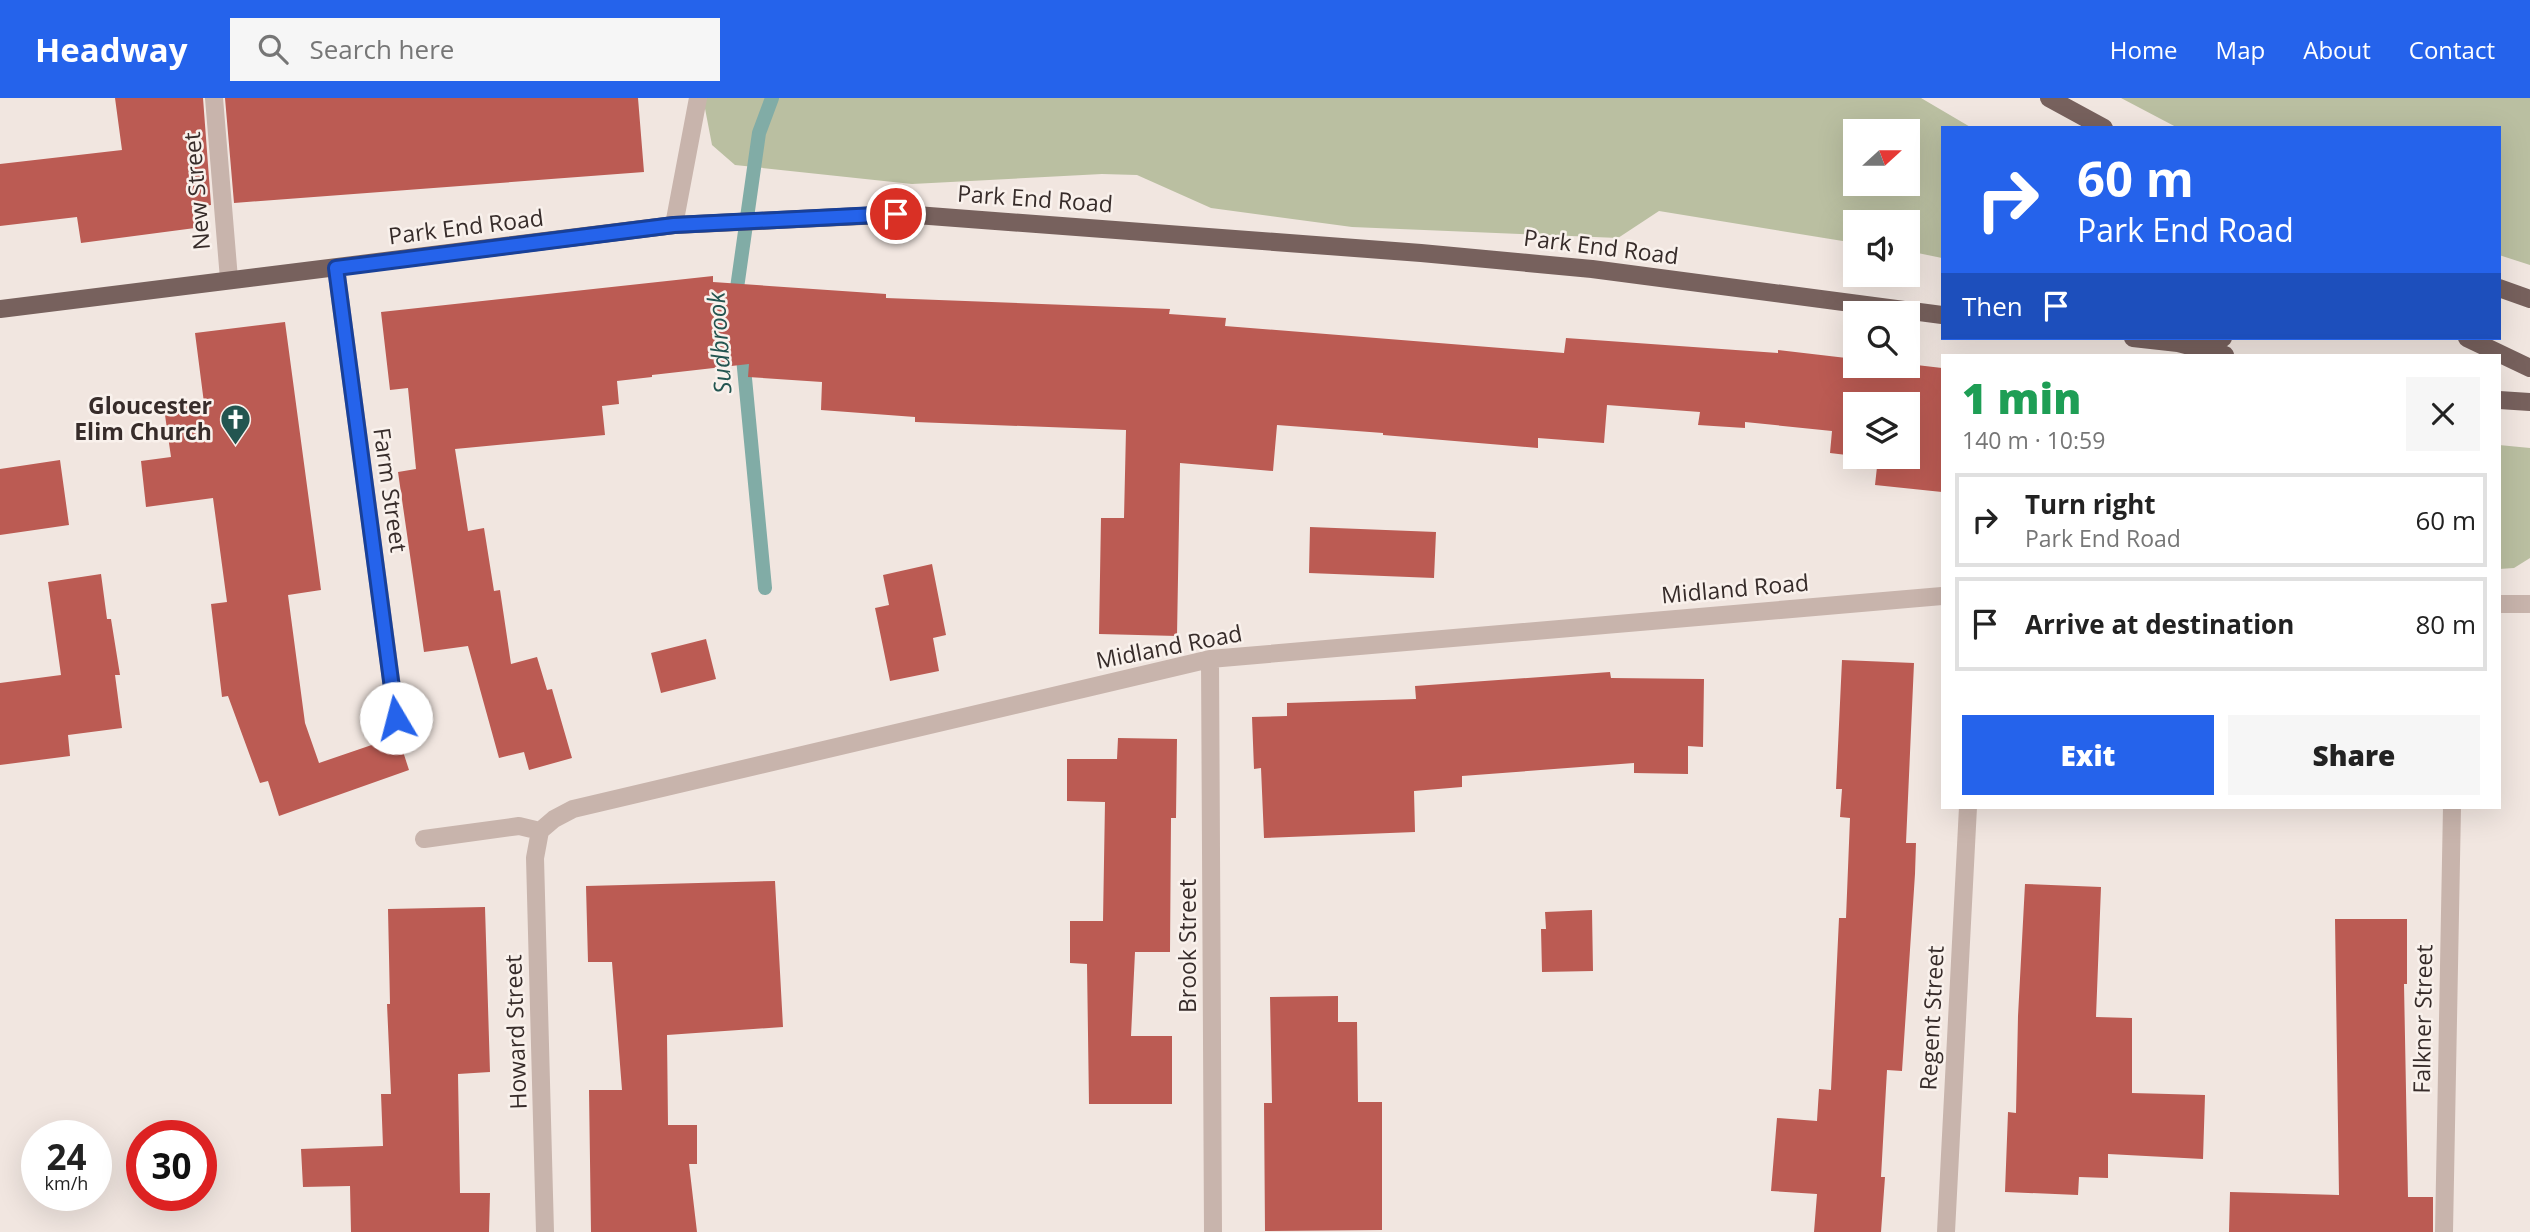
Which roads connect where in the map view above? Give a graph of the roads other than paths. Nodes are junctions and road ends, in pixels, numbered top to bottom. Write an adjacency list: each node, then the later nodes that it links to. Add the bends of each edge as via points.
1 (214, 98): 7 (street, New Street)
2 (698, 98): 5 (street)
3 (2049, 98): 4 (main road)
4 (2100, 126)
5 (674, 225): 6 (main road, Park End Road); 11 (main road, Park End Road, via 903,214 1592,269)
6 (336, 268): 7 (main road, Park End Road); 26 (street, Farm Street)
7 (229, 279): 10 (main road, Park End Road)
8 (2502, 291): 9 (main road)
9 (2530, 299)
10 (0, 309)
11 (1941, 315)
12 (2151, 340): 15 (main road)
13 (2205, 340): 15 (main road)
14 (2471, 340): 18 (main road)
15 (2178, 343): 16 (main road)
16 (2221, 354)
17 (2501, 354): 19 (main road)
18 (2501, 354)
19 (2530, 368)
20 (2501, 400): 21 (main road)
21 (2530, 402)
22 (1941, 596): 25 (street, Midland Road)
23 (2501, 604): 24 (street)
24 (2530, 604)
25 (1210, 659): 29 (street, Midland Road, via 573,809); 32 (street, Brook Street)
26 (396, 718)
27 (1968, 809): 33 (street, Regent Street)
28 (2452, 809): 34 (street, Falkner Street)
29 (540, 831): 30 (street, via 519,826); 31 (street, Howard Street, via 535,858)
30 (424, 839)
31 (545, 1232)
32 (1213, 1232)
33 (1946, 1232)
34 (2444, 1232)

